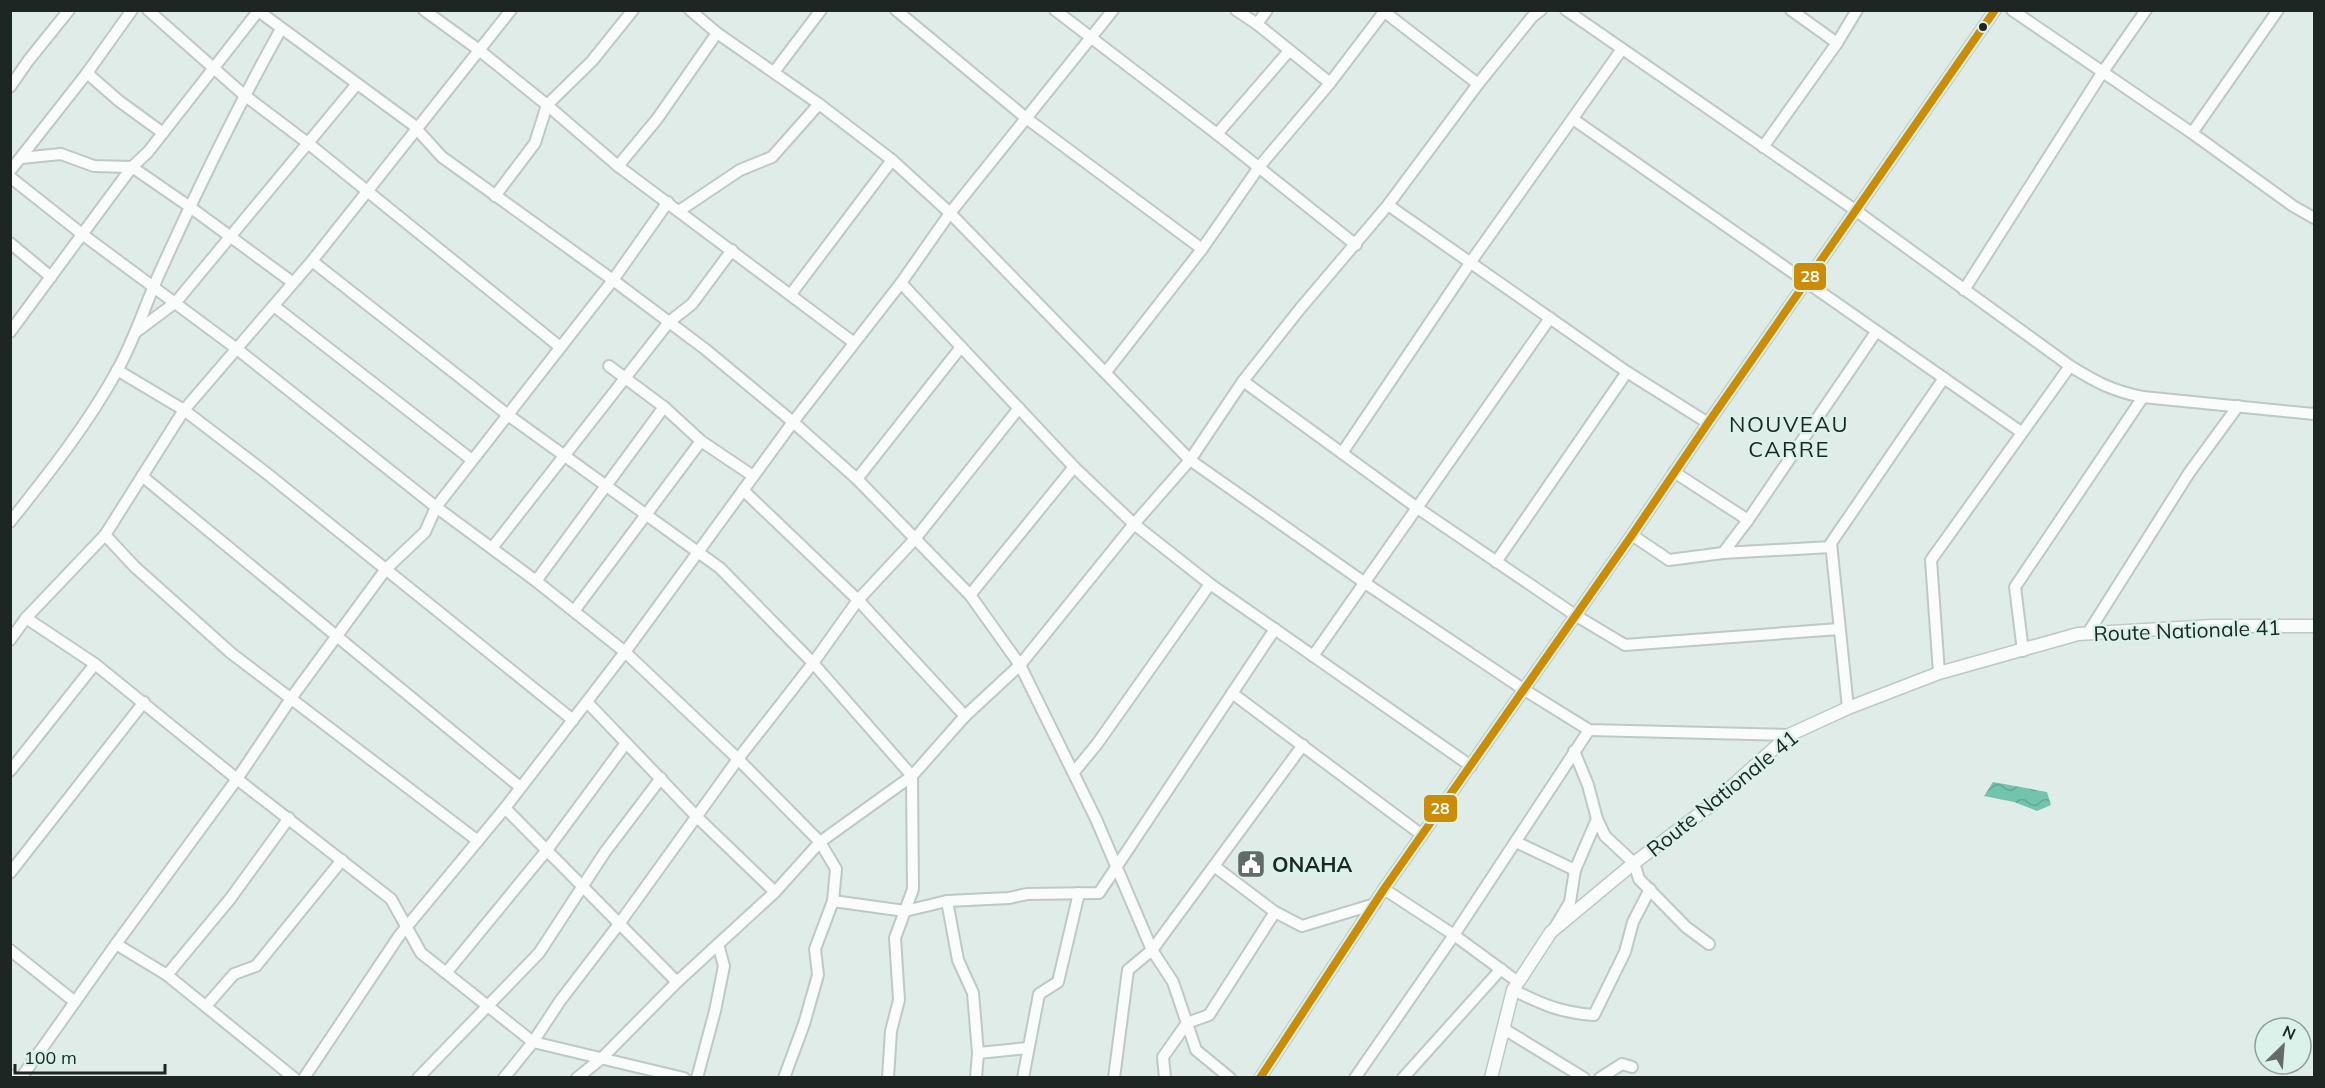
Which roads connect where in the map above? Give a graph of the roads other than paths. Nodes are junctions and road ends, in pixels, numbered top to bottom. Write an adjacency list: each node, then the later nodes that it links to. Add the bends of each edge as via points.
1 (69, 10): 39 (street)
2 (132, 10): 34 (street)
3 (148, 10): 32 (street)
4 (424, 10): 30 (street)
5 (512, 10): 30 (street)
6 (633, 10): 42 (street, via 592,61)
7 (690, 10): 26 (street)
8 (821, 10): 33 (street)
9 (896, 10): 43 (street)
10 (1055, 10): 27 (street)
11 (1113, 10): 27 (street)
12 (1236, 10): 24 (street)
13 (1267, 10): 24 (street)
14 (1541, 10): 38 (street)
15 (1566, 10): 29 (street)
16 (1791, 10): 28 (street)
17 (1857, 10): 28 (street)
18 (1995, 10): 63 (street)
19 (2012, 10): 35 (street)
20 (2146, 10): 35 (street)
21 (2278, 10): 47 (street)
22 (258, 11): 25 (street); 32 (street)
23 (1383, 11): 36 (street); 38 (street)
24 (1257, 24): 31 (street)
25 (281, 29): 37 (street); 40 (street)
26 (717, 33): 33 (street); 53 (street, via 657,119)
27 (1092, 39): 43 (street); 48 (street)
28 (1837, 43): 50 (street)
29 (1622, 49): 44 (street); 50 (street)
30 (478, 50): 42 (street); 45 (street)
31 (1289, 51): 36 (street); 48 (street)
32 (215, 68): 40 (street); 46 (street)
33 (774, 72): 41 (street)
34 (87, 73): 46 (street); 51 (street)
35 (2102, 73): 47 (street); 81 (street)
36 (1330, 83): 55 (street)
37 (357, 84): 45 (street); 49 (street)
38 (1478, 84): 61 (street)
39 (10, 87)
40 (244, 95): 49 (street); 62 (street)
41 (819, 104): 52 (street); 64 (street, via 772,157 740,170)
42 (547, 105): 53 (street); 59 (street, via 535,143)
43 (1026, 118): 65 (street); 71 (street)
44 (1573, 119): 74 (street); 79 (street)
45 (417, 129): 58 (street); 59 (street, via 442,156)
46 (163, 133): 54 (street)
47 (2192, 133): 66 (street)
48 (1217, 134): 55 (street)
49 (309, 144): 58 (street); 68 (street)
50 (1763, 147): 63 (street)
51 (21, 158): 54 (street, via 61,154 94,166); 56 (street)
52 (892, 160): 65 (street); 82 (street)
53 (618, 166): 60 (street)
54 (132, 167): 62 (street); 67 (street)
55 (1260, 167): 70 (street); 71 (street)
56 (10, 171)
57 (10, 177): 67 (street)
58 (368, 191): 73 (street); 91 (street)
59 (495, 196): 76 (street)
60 (668, 202): 64 (street); 76 (street)
61 (1388, 205): 70 (street); 74 (street)
62 (190, 207): 68 (street); 80 (street)
63 (1855, 210): 79 (street); 81 (street)
64 (679, 211): 72 (street)
65 (950, 213): 78 (street); 97 (street)
66 (2314, 218)
67 (82, 234): 75 (street); 80 (street)
68 (230, 237): 77 (street); 83 (street)
69 (10, 243): 75 (street)
70 (1356, 245): 101 (street)
71 (1202, 249): 97 (street)
72 (732, 250): 82 (street); 86 (street, via 692,304)
73 (312, 261): 77 (street); 108 (street)
74 (1470, 264): 85 (street); 113 (street)
75 (51, 277): 87 (street)
76 (613, 280): 86 (street); 91 (street)
77 (292, 282): 84 (street)
78 (901, 283): 90 (street); 92 (street)
79 (1806, 283): 89 (street); 110 (street)
80 (153, 286): 83 (street); 88 (street)
81 (1964, 290): 95 (street)
82 (791, 294): 90 (street)
83 (176, 302): 88 (street); 93 (street)
84 (274, 306): 93 (street); 115 (street)
85 (1550, 318): 98 (street); 125 (street)
86 (669, 322): 100 (street); 109 (street)
87 (12, 326)
88 (136, 332): 96 (street)
89 (1876, 332): 99 (street); 127 (street)
90 (853, 342): 109 (street)
91 (560, 347): 108 (street)
92 (961, 347): 105 (street); 121 (street)
93 (237, 349): 106 (street); 124 (street)
94 (609, 366): 100 (street)
95 (2070, 366): 102 (street, via 2110,388); 111 (street)
96 (117, 370): 106 (street); 128 (street, via 67,449)
97 (1106, 372): 116 (street)
98 (1627, 372): 110 (street); 137 (street)
99 (1944, 378): 111 (street); 133 (street, via 1831,543)
100 (624, 379): 104 (street); 114 (street)
101 (1243, 381): 113 (street); 116 (street)
102 (2143, 397): 103 (street); 153 (street, via 2015,587)
103 (2238, 406): 107 (street); 150 (street, via 2189,473)
104 (664, 407): 112 (street); 122 (street)
105 (1019, 408): 117 (street); 132 (street)
106 (184, 410): 119 (street); 138 (street)
107 (2314, 414)
108 (508, 415): 114 (street); 115 (street)
109 (793, 422): 120 (street); 121 (street)
110 (1707, 423): 118 (street)
111 (2021, 432): 159 (street, via 1931,560)
112 (701, 441): 120 (street); 126 (street)
113 (1342, 453): 125 (street)
114 (564, 456): 122 (street); 134 (street)
115 (472, 460): 124 (street)
116 (1190, 460): 129 (street); 140 (street)
117 (1074, 467): 129 (street); 142 (street)
118 (1674, 472): 127 (street); 131 (street)
119 (142, 476): 130 (street); 151 (street)
120 (753, 476): 123 (street)
121 (856, 479): 132 (street)
122 (606, 486): 126 (street); 139 (street)
123 (743, 490): 135 (street); 143 (street)
124 (436, 507): 134 (street); 138 (street, via 425,532)
125 (1416, 507): 137 (street); 140 (street)
126 (646, 515): 135 (street); 144 (street)
127 (1748, 520): 136 (street)
128 (10, 522)
129 (1134, 524): 141 (street); 158 (street)
130 (105, 535): 146 (street); 162 (street, via 231,653)
131 (1632, 535): 136 (street, via 1669,560); 145 (street)
132 (915, 539): 142 (street); 143 (street)
133 (1832, 547): 136 (street); 149 (street)
134 (492, 548): 139 (street)
135 (698, 553): 154 (street); 156 (street, via 720,568)
136 (1723, 553)
137 (1496, 562): 145 (street)
138 (386, 569): 151 (street); 167 (street)
139 (536, 581): 144 (street)
140 (1365, 583): 155 (street); 160 (street)
141 (1210, 584): 148 (street); 176 (street)
142 (970, 595): 158 (street)
143 (858, 600): 156 (street); 166 (street)
144 (574, 611): 154 (street)
145 (1575, 615): 149 (street, via 1625,645); 160 (street)
146 (26, 618): 152 (street); 157 (street)
147 (2314, 626): 150 (street, Route Nationale 41, via 2212,626)
148 (1275, 629): 155 (street); 161 (street)
149 (1839, 629): 165 (street)
150 (2088, 633): 153 (street, Route Nationale 41)
151 (336, 637): 162 (street); 180 (street)
152 (10, 640)
153 (2023, 651): 159 (street, Route Nationale 41)
154 (625, 652): 164 (street); 173 (street)
155 (1313, 656): 174 (street)
156 (813, 663): 173 (street); 177 (street)
157 (95, 664): 163 (street); 175 (street)
158 (1020, 665): 166 (street); 176 (street)
159 (1939, 673): 165 (street, Route Nationale 41)
160 (1523, 689): 168 (street); 174 (street)
161 (1232, 693): 171 (street); 193 (street)
162 (291, 697): 179 (street); 186 (street)
163 (144, 702): 179 (street); 195 (street)
164 (587, 702): 167 (street); 170 (street)
165 (1848, 708): 169 (street, Route Nationale 41)
166 (965, 716): 177 (street)
167 (573, 720): 180 (street)
168 (1590, 730): 169 (street); 172 (street)
169 (1789, 735): 191 (street, Route Nationale 41, via 1710,806)
170 (626, 743): 178 (street); 189 (street)
171 (1303, 745): 185 (street); 192 (street)
172 (1574, 752): 184 (street); 188 (street)
173 (738, 759): 182 (street); 187 (street)
174 (1471, 766): 185 (street)
175 (10, 771)
176 (1074, 772): 193 (street)
177 (912, 776): 187 (street); 204 (street, via 913,889)
178 (661, 778): 182 (street); 196 (street, via 605,852)
179 (237, 779): 183 (street); 210 (street)
180 (520, 787): 181 (street)
181 (505, 808): 186 (street); 189 (street)
182 (697, 817): 199 (street); 206 (street)
183 (289, 818): 190 (street); 217 (street, via 230,899)
184 (1597, 819): 191 (street, via 1605,836); 194 (street)
185 (1422, 835): 198 (street)
186 (478, 841): 207 (street)
187 (820, 842): 199 (street); 201 (street, via 836,869)
188 (1516, 842): 194 (street); 209 (street)
189 (547, 850): 196 (street); 216 (street)
190 (342, 860): 207 (street, via 391,899); 221 (street, via 256,966 234,974)
191 (1634, 864): 197 (street, via 1639,879); 208 (street, Route Nationale 41)
192 (1214, 866): 205 (street); 214 (street)
193 (1116, 867): 200 (street, via 1099,893); 214 (street)
194 (1575, 870): 208 (street, via 1570,902)
195 (10, 873)
196 (584, 888): 206 (street); 222 (street, via 539,953)
197 (1650, 889): 212 (street, via 1686,927); 219 (street, via 1594,1015 1570,1014 1546,1006)
198 (1384, 890): 203 (street); 209 (street)
199 (775, 892): 211 (street)
200 (1079, 893): 202 (street); 226 (street, via 1058,982 1040,994)
201 (833, 901): 204 (street); 238 (street, via 815,949 818,975)
202 (947, 901): 204 (street); 227 (street, via 958,960 973,993)
203 (1375, 904): 205 (street, via 1302,926); 245 (street)
204 (904, 910): 239 (street, via 895,938 899,1000 891,1031)
205 (1275, 912): 223 (street, via 1209,1015)
206 (619, 924): 218 (street); 225 (street)
207 (408, 926): 216 (street, via 421,953); 232 (street)
208 (1551, 932): 219 (street, Route Nationale 41)
209 (1454, 936): 215 (street); 246 (street)
210 (116, 944): 217 (street); 220 (street)
211 (718, 944): 218 (street); 237 (street, via 724,966)
212 (1709, 944)
213 (10, 950): 220 (street)
214 (1152, 950): 223 (street, via 1173,981); 242 (street, via 1128,970)
215 (1501, 969): 219 (street); 247 (street)
216 (446, 973): 222 (street)
217 (167, 975): 221 (street)
218 (677, 982): 228 (street)
219 (1516, 986): 224 (street, Route Nationale 41)
220 (75, 1002): 230 (street)
221 (206, 1006): 231 (street)
222 (488, 1006): 225 (street); 233 (street)
223 (1187, 1023): 243 (street, via 1163,1057); 244 (street, via 1196,1050)
224 (1504, 1029): 248 (street, Route Nationale 41); 249 (street)
225 (533, 1042): 228 (street); 234 (street)
226 (1027, 1048): 227 (street); 241 (street)
227 (978, 1053): 240 (street)
228 (602, 1058): 235 (street); 236 (street)
229 (1632, 1067): 250 (street, via 1622,1064)
230 (21, 1077)
231 (294, 1077)
232 (304, 1077)
233 (418, 1077)
234 (504, 1077)
235 (577, 1077)
236 (684, 1077)
237 (697, 1077)
238 (784, 1077)
239 (888, 1077)
240 (976, 1077)
241 (1023, 1077)
242 (1114, 1077)
243 (1165, 1077)
244 (1230, 1077)
245 (1260, 1077)
246 (1355, 1077)
247 (1403, 1077)
248 (1491, 1077)
249 (1584, 1077)
250 (1600, 1077)

